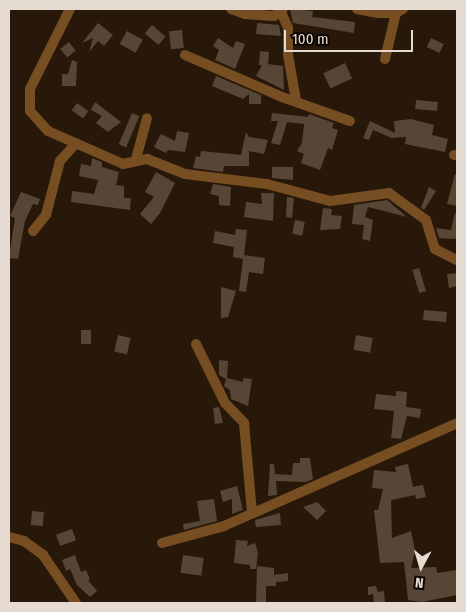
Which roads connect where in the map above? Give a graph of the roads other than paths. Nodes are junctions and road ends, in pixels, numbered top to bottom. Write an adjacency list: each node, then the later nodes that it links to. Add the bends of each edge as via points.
1 (70, 9): 11 (street, via 56,32 28,99 30,111 38,122)
2 (232, 9): 4 (street, via 244,14 274,16)
3 (357, 9): 5 (street)
4 (282, 10): 8 (street, via 288,28 288,55)
5 (399, 11): 7 (street)
6 (185, 55): 8 (street)
7 (385, 59)
8 (296, 100): 10 (street)
9 (147, 118): 12 (street)
10 (350, 121)
11 (76, 143): 12 (street, via 123,164); 13 (street, via 60,161 46,215)
12 (136, 160): 14 (street, via 147,159 185,174 267,184 330,201 389,193 426,220 435,249)
13 (33, 231)
14 (457, 260)
15 (196, 344): 17 (street, via 225,403 244,423)
16 (457, 423): 17 (street)
17 (252, 512): 19 (street, via 224,526)
18 (9, 537): 20 (street, via 24,541 43,555)
19 (162, 543)
20 (76, 603)

